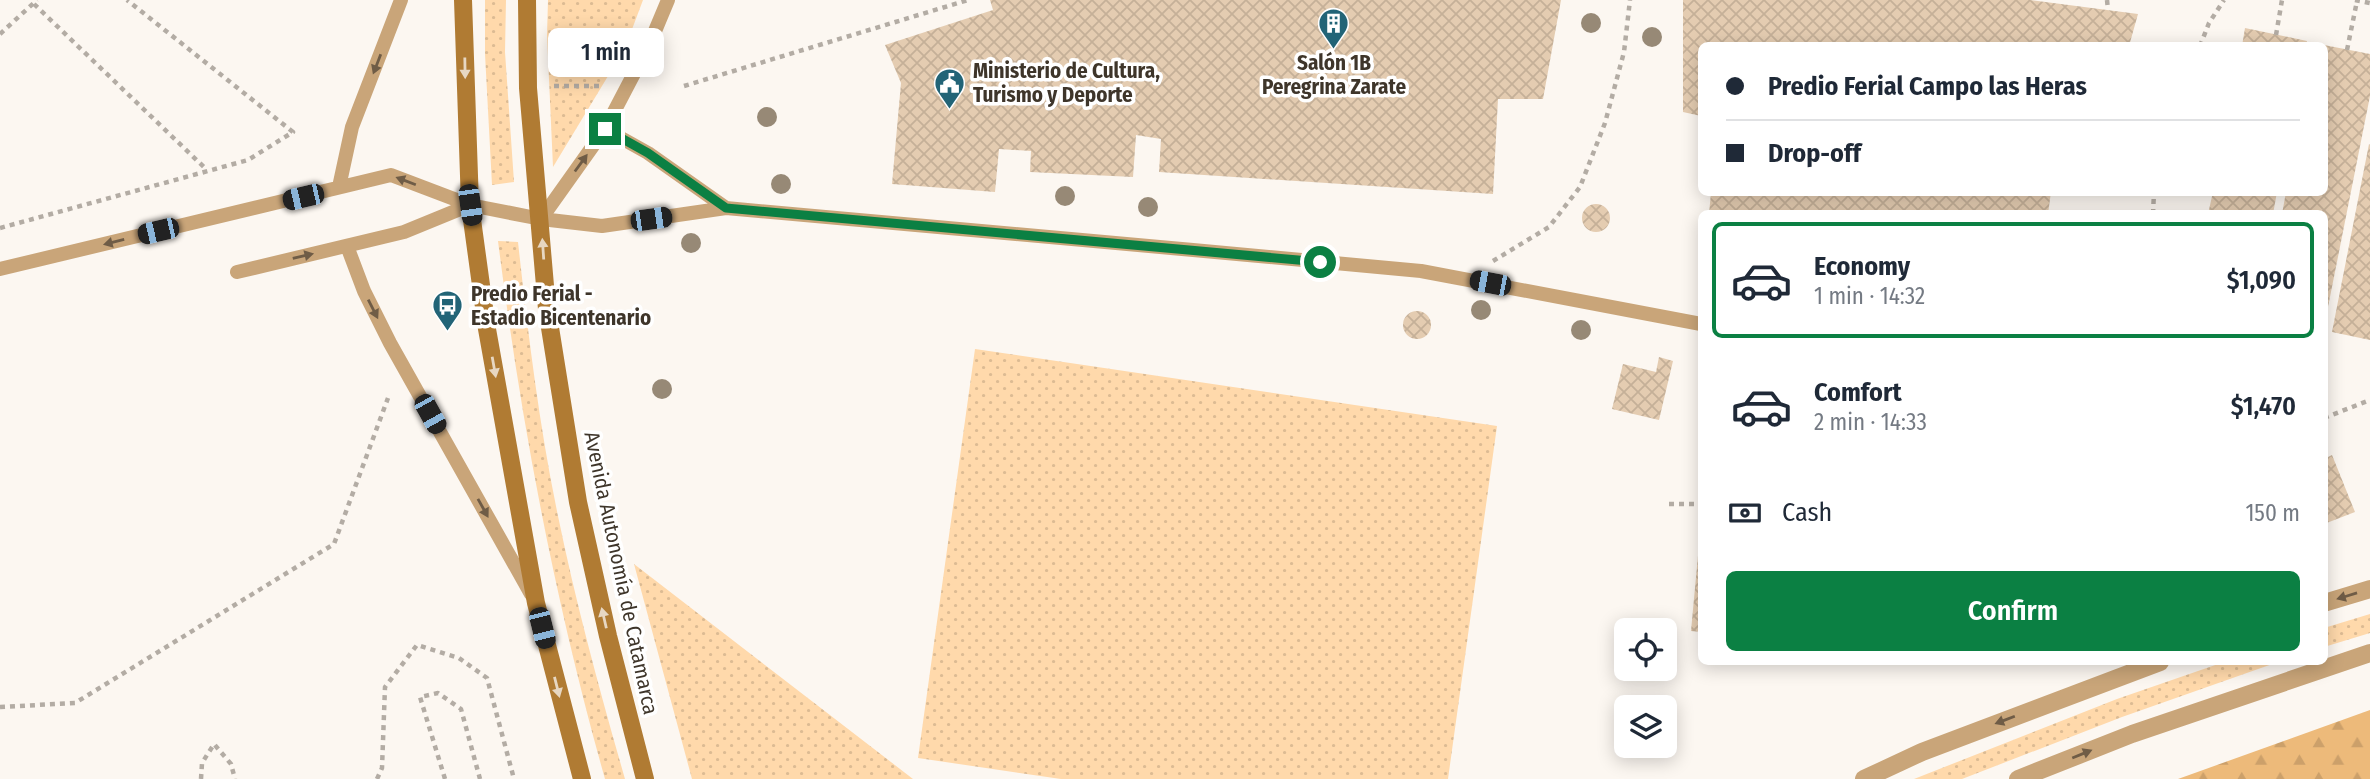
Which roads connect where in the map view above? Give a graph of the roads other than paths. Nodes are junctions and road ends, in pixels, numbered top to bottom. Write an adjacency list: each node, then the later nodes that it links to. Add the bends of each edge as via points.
1 (401, 0): 6 (lane, one-way to 6, via 352,127)
2 (463, 0): 7 (main road, one-way to 7)
3 (527, 0): 9 (main road, Avenida Autonomía de Catamarca, via 528,88)
4 (668, 0): 5 (lane)
5 (605, 129): 8 (lane); 9 (lane, one-way to 5)
6 (339, 187): 7 (lane, one-way to 6, via 391,175); 11 (lane, one-way to 11)
7 (470, 205): 9 (lane); 10 (lane, via 404,232); 16 (main road, one-way to 16, via 487,329)
8 (726, 208): 9 (lane, via 601,226); 13 (lane, via 1421,271)
9 (541, 219): 20 (main road, Avenida Autonomía de Catamarca, one-way to 9, via 578,502 547,309)
10 (348, 246): 12 (lane, one-way to 10); 16 (lane, one-way to 16, via 390,343)
11 (0, 269)
12 (237, 272)
13 (1698, 323)
14 (2370, 589): 15 (street, one-way to 15)
15 (2328, 602)
16 (536, 603): 19 (main road, one-way to 19)
17 (2370, 653): 22 (street, one-way to 17, via 2132,734)
18 (2152, 665): 21 (street, one-way to 21, via 1922,752)
19 (582, 779)
20 (645, 779)
21 (1864, 779)
22 (2018, 779)

